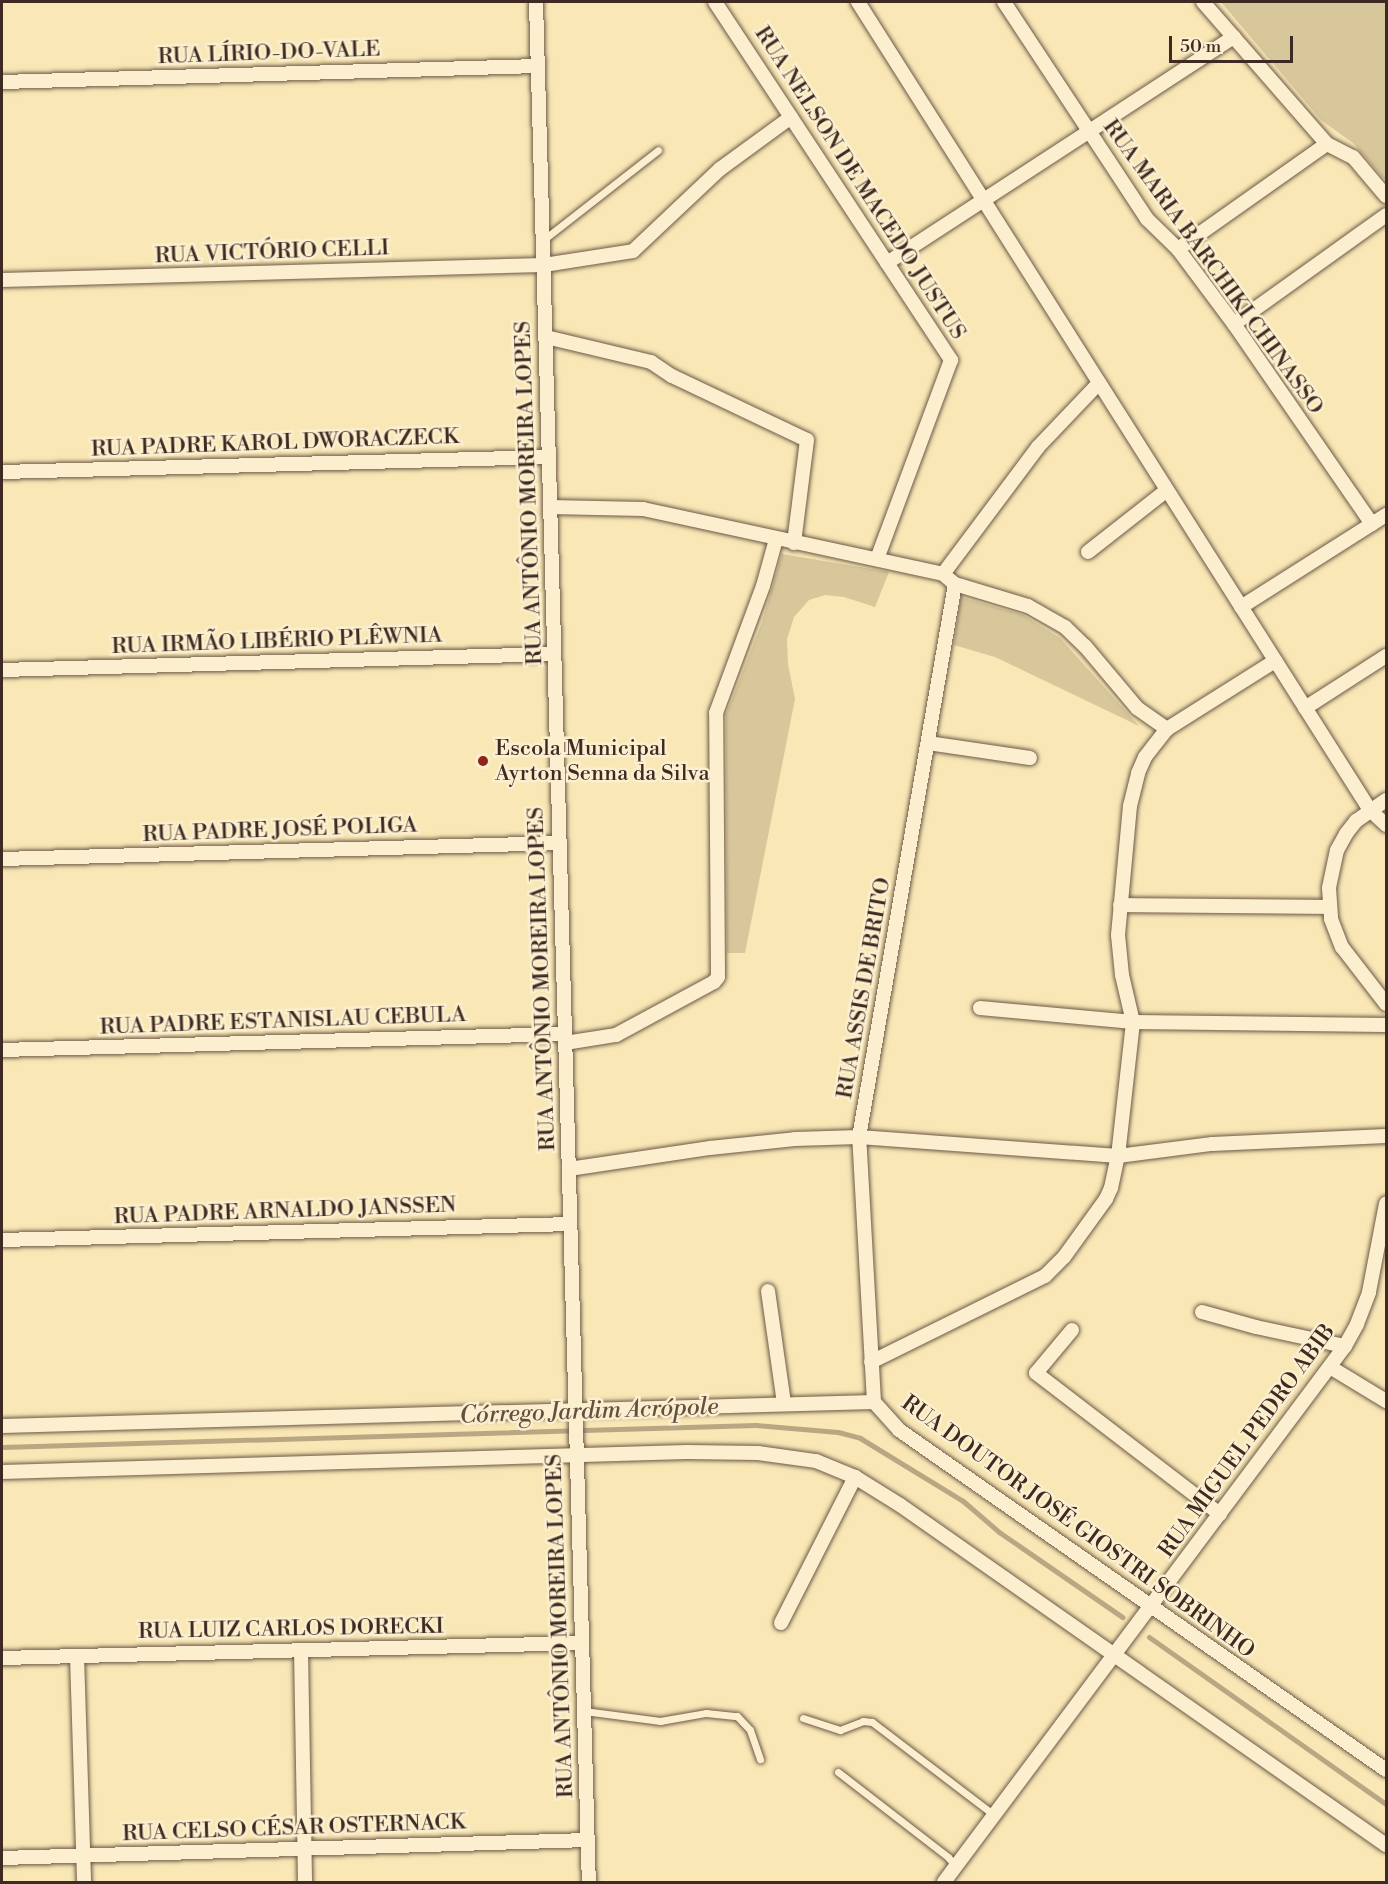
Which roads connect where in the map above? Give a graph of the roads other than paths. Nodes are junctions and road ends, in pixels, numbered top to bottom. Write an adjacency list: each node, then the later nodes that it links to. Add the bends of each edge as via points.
1 (536, 2): 7 (street, RUA ANTÔNIO MOREIRA LOPES)
2 (715, 2): 9 (street, RUA NELSON DE MACEDO JUSTUS)
3 (858, 2): 14 (street)
4 (1004, 2): 10 (street, RUA MARIA BARCHIKI CHINASSO)
5 (1203, 2): 6 (street)
6 (1234, 37): 10 (street); 11 (street)
7 (538, 66): 8 (street, RUA LÍRIO-DO-VALE); 16 (street, RUA ANTÔNIO MOREIRA LOPES)
8 (2, 81)
9 (791, 117): 18 (street, RUA NELSON DE MACEDO JUSTUS); 19 (street, RUA VICTÓRIO CELLI, via 720,169 633,251)
10 (1088, 132): 14 (street); 17 (street, RUA MARIA BARCHIKI CHINASSO, via 1147,219)
11 (1327, 144): 13 (street, via 1353,157); 17 (street)
12 (658, 150): 16 (lane)
13 (1386, 196)
14 (984, 200): 18 (street); 23 (street)
15 (1386, 215): 21 (street)
16 (543, 240): 19 (street, RUA ANTÔNIO MOREIRA LOPES)
17 (1178, 249): 21 (street, RUA MARIA BARCHIKI CHINASSO)
18 (887, 263): 33 (street, RUA NELSON DE MACEDO JUSTUS, via 951,360)
19 (544, 265): 20 (street, RUA VICTÓRIO CELLI); 22 (street, RUA ANTÔNIO MOREIRA LOPES)
20 (2, 280)
21 (1234, 324): 29 (street, RUA MARIA BARCHIKI CHINASSO)
22 (546, 337): 24 (street, RUA ANTÔNIO MOREIRA LOPES); 31 (street, via 651,362 672,376 807,440)
23 (1099, 383): 26 (street); 34 (street, via 1038,447)
24 (549, 457): 25 (street, RUA PADRE KAROL DWORACZECK); 27 (street, RUA ANTÔNIO MOREIRA LOPES)
25 (2, 472)
26 (1167, 490): 32 (street); 36 (street)
27 (550, 507): 30 (street, via 643,508); 37 (street, RUA ANTÔNIO MOREIRA LOPES)
28 (1386, 515): 29 (street)
29 (1372, 524): 36 (street)
30 (776, 539): 31 (street); 56 (street, RUA PADRE ESTANISLAU CEBULA, via 763,586 716,713 718,977 616,1035)
31 (794, 543): 33 (street)
32 (1088, 552)
33 (876, 559): 34 (street)
34 (942, 574): 35 (street)
35 (955, 584): 42 (street, via 1028,606 1065,627 1137,708); 43 (street, RUA ASSIS DE BRITO)
36 (1241, 607): 39 (street)
37 (554, 654): 40 (street, RUA IRMÃO LIBÉRIO PLÊWNIA); 48 (street, RUA ANTÔNIO MOREIRA LOPES)
38 (1386, 656): 41 (street)
39 (1275, 661): 41 (street); 42 (street)
40 (2, 670)
41 (1305, 708): 46 (street)
42 (1167, 729): 50 (street, via 1145,757 1133,788)
43 (928, 743): 44 (street); 58 (street, RUA ASSIS DE BRITO)
44 (1030, 758)
45 (1386, 800): 46 (street)
46 (1370, 810): 47 (street); 51 (street, via 1356,821 1337,850 1331,871)
47 (1386, 825)
48 (560, 843): 49 (street, RUA PADRE JOSÉ POLIGA); 56 (street, RUA ANTÔNIO MOREIRA LOPES)
49 (2, 859)
50 (1120, 905): 51 (street); 54 (street, via 1119,955)
51 (1329, 907): 52 (street, via 1342,947)
52 (1386, 1004)
53 (980, 1008): 54 (street)
54 (1133, 1022): 55 (street); 60 (street)
55 (1386, 1025)
56 (565, 1038): 57 (street, RUA PADRE ESTANISLAU CEBULA); 61 (street, RUA ANTÔNIO MOREIRA LOPES)
57 (2, 1050)
58 (859, 1137): 60 (street); 61 (street, via 741,1144); 69 (street, RUA ASSIS DE BRITO)
59 (1386, 1137): 60 (street, via 1212,1144)
60 (1118, 1156): 69 (street, via 1106,1199 1055,1268 1034,1283)
61 (569, 1169): 63 (street, RUA ANTÔNIO MOREIRA LOPES)
62 (1386, 1204): 68 (street, RUA MIGUEL PEDRO ABIB, via 1369,1292)
63 (570, 1224): 64 (street, RUA PADRE ARNALDO JANSSEN); 74 (street, RUA ANTÔNIO MOREIRA LOPES)
64 (2, 1240)
65 (768, 1291): 73 (street)
66 (1202, 1312): 68 (street)
67 (1072, 1330): 79 (street, via 1036,1373)
68 (1345, 1346): 70 (street, RUA MIGUEL PEDRO ABIB)
69 (871, 1362): 72 (street, RUA ASSIS DE BRITO)
70 (1330, 1367): 71 (street); 79 (street, RUA MIGUEL PEDRO ABIB)
71 (1386, 1401)
72 (874, 1402): 73 (street, RUA DOUTOR JOSÉ GIOSTRI SOBRINHO); 80 (street, RUA DOUTOR JOSÉ GIOSTRI SOBRINHO, via 899,1430)
73 (784, 1404): 74 (street, RUA DOUTOR JOSÉ GIOSTRI SOBRINHO)
74 (576, 1410): 75 (street, RUA DOUTOR JOSÉ GIOSTRI SOBRINHO); 76 (street, RUA ANTÔNIO MOREIRA LOPES)
75 (2, 1426)
76 (577, 1457): 77 (street); 78 (street, via 758,1453 816,1461); 82 (street, RUA ANTÔNIO MOREIRA LOPES)
77 (2, 1472)
78 (855, 1477): 81 (street); 84 (street)
79 (1220, 1514): 80 (street, RUA MIGUEL PEDRO ABIB)
80 (1151, 1606): 84 (street, RUA MIGUEL PEDRO ABIB); 90 (street, RUA DOUTOR JOSÉ GIOSTRI SOBRINHO)
81 (781, 1623)
82 (582, 1643): 83 (street, RUA LUIZ CARLOS DORECKI); 87 (street, RUA ANTÔNIO MOREIRA LOPES)
83 (301, 1650): 85 (street, RUA LUIZ CARLOS DORECKI); 95 (street)
84 (1114, 1655): 92 (street, RUA MIGUEL PEDRO ABIB); 94 (street)
85 (77, 1656): 86 (street, RUA LUIZ CARLOS DORECKI); 96 (street)
86 (2, 1658)
87 (584, 1711): 89 (lane, via 660,1721 706,1713 737,1716 750,1730); 93 (street, RUA ANTÔNIO MOREIRA LOPES)
88 (803, 1718): 92 (lane, via 840,1730 863,1721 872,1722)
89 (760, 1759)
90 (1386, 1770)
91 (838, 1772): 98 (lane)
92 (994, 1815): 98 (street, RUA MIGUEL PEDRO ABIB)
93 (587, 1840): 95 (street, RUA CELSO CÉSAR OSTERNACK); 101 (street, RUA ANTÔNIO MOREIRA LOPES)
94 (1386, 1845)
95 (304, 1848): 96 (street, RUA CELSO CÉSAR OSTERNACK); 100 (street)
96 (83, 1855): 97 (street, RUA CELSO CÉSAR OSTERNACK); 99 (street)
97 (2, 1858)
98 (956, 1867): 102 (street, RUA MIGUEL PEDRO ABIB)
99 (84, 1882)
100 (305, 1882)
101 (589, 1882)
102 (944, 1882)

